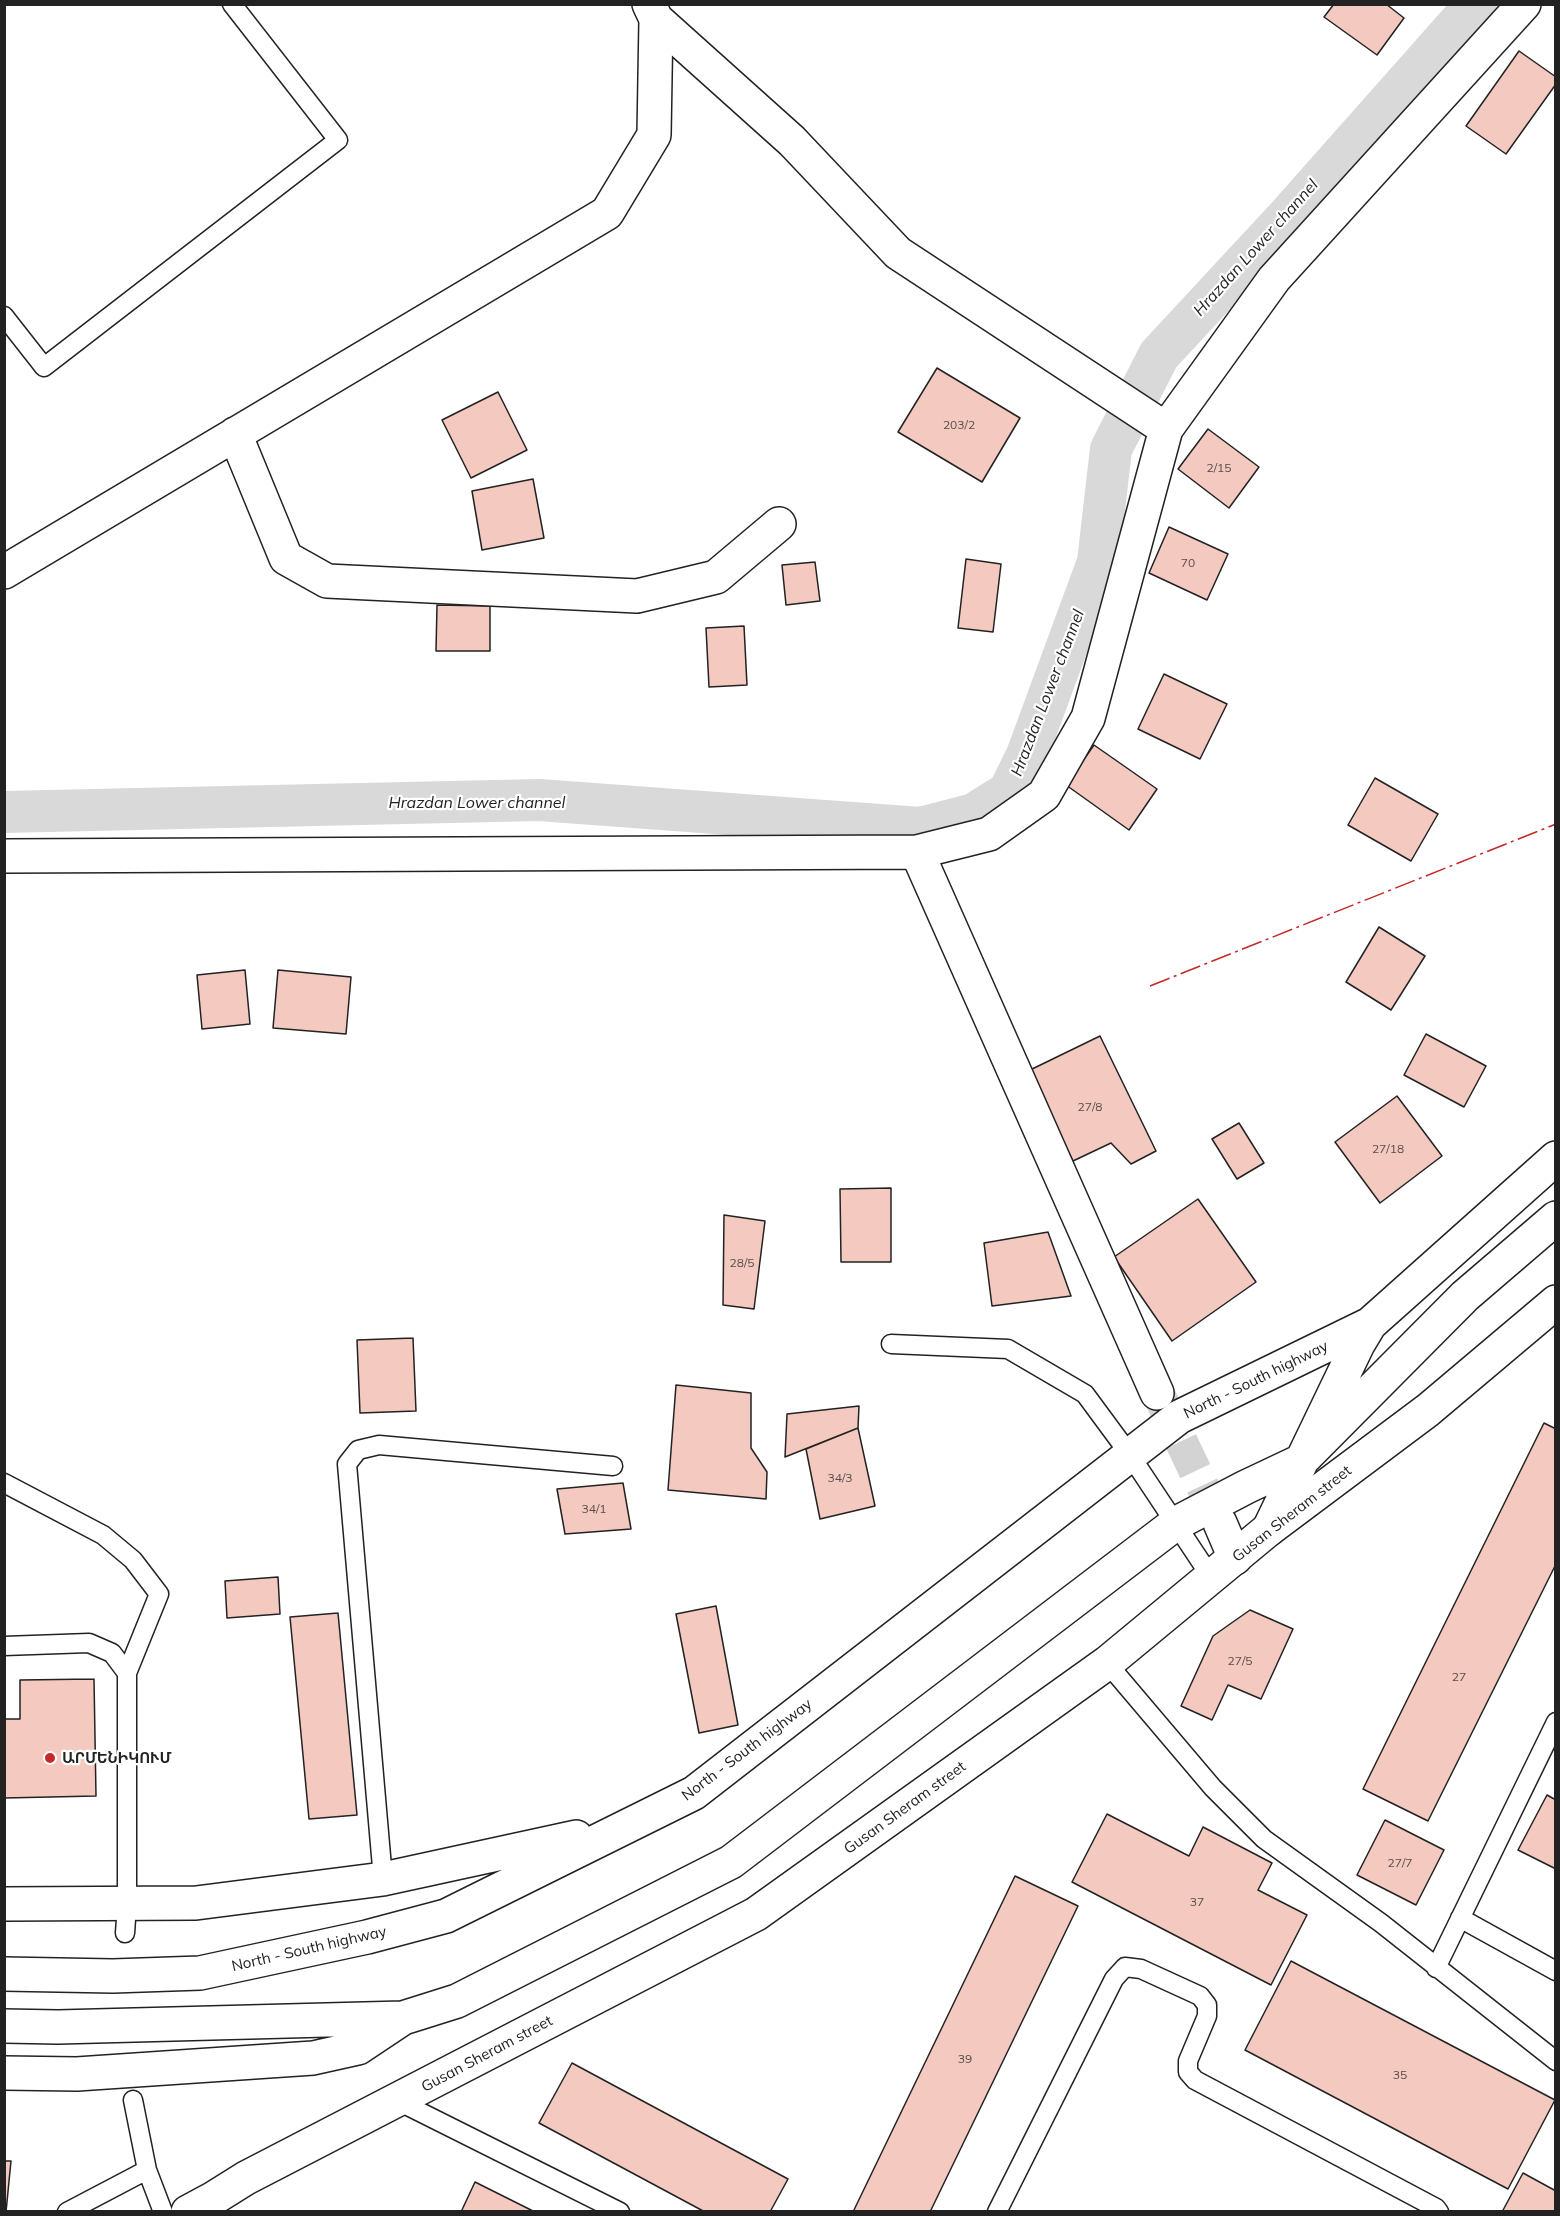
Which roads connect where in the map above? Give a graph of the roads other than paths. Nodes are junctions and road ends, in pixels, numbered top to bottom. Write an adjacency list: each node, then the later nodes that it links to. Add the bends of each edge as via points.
1 (232, 4): 4 (lane, via 338,140 44,367)
2 (1524, 4): 5 (main road, via 1274,279)
3 (653, 12): 5 (main road, via 792,141 898,253); 6 (main road, via 654,135 608,213)
4 (4, 316)
5 (1158, 424): 9 (main road, via 1088,718 1044,795 989,834)
6 (235, 434): 7 (main road, via 286,558 327,581 637,596 716,577); 8 (main road)
7 (779, 524)
8 (4, 572)
9 (917, 852): 10 (main road); 16 (main road)
10 (4, 856)
11 (1556, 1158): 14 (main road, North - South highway)
12 (1556, 1218): 18 (main road, via 1466,1296)
13 (1556, 1302): 23 (main road, Gusan Sheram street, via 1428,1410)
14 (1370, 1324): 17 (main road, North - South highway, via 1179,1417); 18 (main road, North - South highway)
15 (891, 1344): 17 (lane, via 1008,1349 1085,1394)
16 (1157, 1393)
17 (1130, 1455): 22 (lane); 29 (main road, North - South highway, via 694,1793)
18 (1301, 1461): 22 (main road); 23 (main road, North - South highway)
19 (613, 1466): 30 (lane, via 379,1445 358,1450 347,1464)
20 (4, 1483): 27 (lane, via 103,1535 133,1560 159,1594)
21 (1220, 1522): 24 (main road)
22 (1175, 1524): 24 (lane); 37 (main road, via 731,1862 457,2001)
23 (1269, 1529): 24 (main road, Gusan Sheram street)
24 (1223, 1568): 26 (main road, Gusan Sheram street)
25 (4, 1646): 27 (lane, via 88,1643 112,1653)
26 (1107, 1663): 35 (lane, via 1213,1788 1264,1839); 42 (main road, Gusan Sheram street, via 756,1914)
27 (127, 1673): 33 (lane)
28 (1556, 1722): 32 (lane)
29 (628, 1825): 30 (main road); 36 (main road, North - South highway, via 446,1916 367,1937 200,1973)
30 (383, 1879): 33 (main road, via 196,1903)
31 (4, 1904): 33 (main road)
32 (1460, 1918): 34 (lane); 35 (lane)
33 (126, 1919)
34 (1554, 1967)
35 (1436, 1968): 39 (lane)
36 (4, 1974)
37 (403, 2018): 38 (main road); 40 (main road, via 358,2048 313,2058 77,2074)
38 (4, 2026)
39 (1556, 2061)
40 (4, 2073)
41 (133, 2100): 43 (lane)
42 (398, 2101): 44 (main road, Gusan Sheram street, via 246,2178); 47 (lane)
43 (147, 2170): 45 (lane); 46 (lane)
44 (204, 2207)
45 (67, 2211)
46 (163, 2211)
47 (620, 2211)
48 (997, 2211): 49 (lane, via 1114,1978 1125,1967 1141,1969 1200,1996 1207,2005 1207,2016 1188,2061 1188,2072 1195,2080)
49 (1439, 2211)

